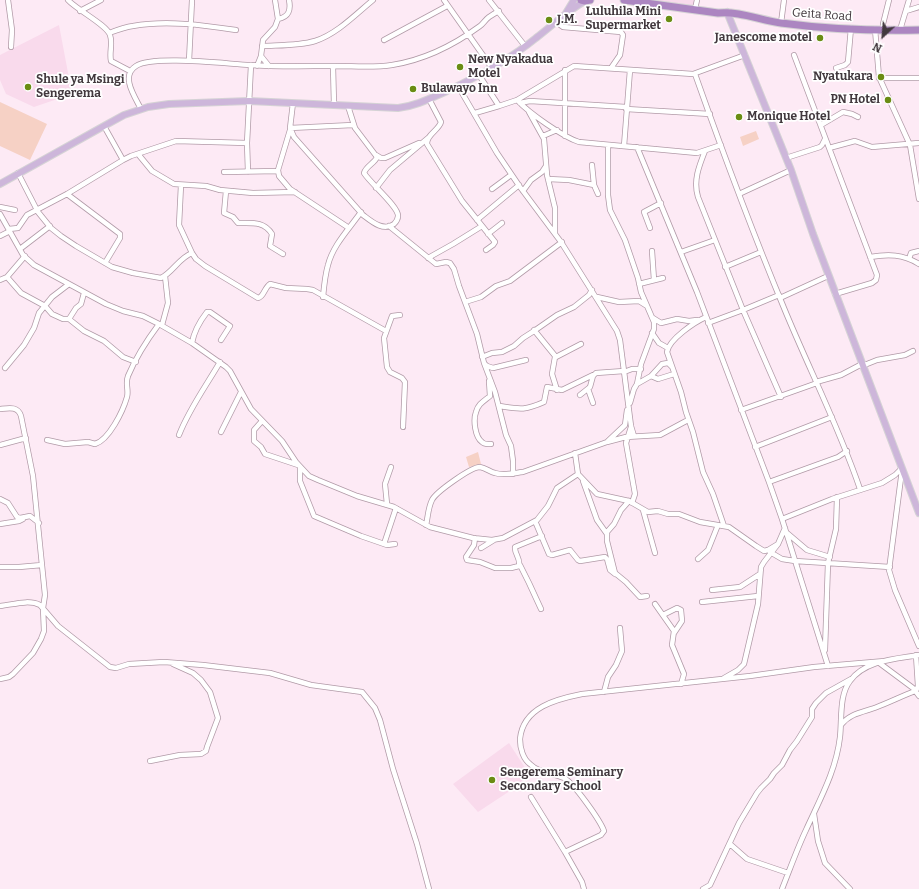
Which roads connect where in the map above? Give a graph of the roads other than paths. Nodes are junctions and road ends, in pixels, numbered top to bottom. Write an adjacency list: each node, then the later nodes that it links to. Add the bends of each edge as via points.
1 (8, 0): 40 (street, via 12,30)
2 (68, 0): 21 (street)
3 (101, 0): 21 (street)
4 (192, 0): 29 (street)
5 (274, 0): 26 (street)
6 (289, 0): 26 (street, via 289,12)
7 (373, 0): 38 (street, via 322,38 305,43)
8 (444, 0): 18 (street)
9 (489, 0): 22 (street)
10 (574, 0): 25 (main road)
11 (586, 0): 25 (main road)
12 (624, 0): 13 (highway, Geita Road)
13 (632, 0): 20 (highway, Geita Road)
14 (697, 0): 20 (street)
15 (784, 0): 28 (street)
16 (889, 0): 31 (street, via 883,24)
17 (909, 0): 23 (street)
18 (447, 6): 36 (street); 37 (street)
19 (919, 7): 23 (street)
20 (696, 9): 24 (highway, Geita Road)
21 (80, 10): 35 (street)
22 (499, 11): 36 (street); 39 (street)
23 (906, 11): 33 (street)
24 (727, 12): 28 (highway, Geita Road); 41 (main road)
25 (564, 16): 27 (main road)
26 (278, 19): 38 (street, via 263,40)
27 (556, 22): 39 (main road); 50 (street, via 563,26 621,32 623,35 620,55)
28 (781, 23): 30 (highway, Geita Road)
29 (190, 24): 32 (street); 35 (street, via 133,26); 44 (street)
30 (851, 28): 31 (highway, Geita Road); 51 (street, via 848,62)
31 (879, 29): 33 (highway, Geita Road); 57 (street)
32 (236, 30)
33 (900, 30): 34 (highway, Geita Road)
34 (919, 30)
35 (109, 33): 54 (street, via 111,61)
36 (467, 34): 48 (street, via 432,53 406,62 380,67); 49 (street)
37 (384, 40)
38 (262, 46): 43 (street)
39 (525, 46): 49 (main road)
40 (11, 47)
41 (744, 55): 55 (street); 96 (main road)
42 (794, 55): 75 (street)
43 (261, 56): 46 (street); 47 (street)
44 (189, 61): 45 (street); 54 (street, via 149,61)
45 (251, 65): 46 (street); 61 (street)
46 (257, 66): 47 (street)
47 (269, 66): 48 (street)
48 (333, 66): 65 (street)
49 (492, 68): 56 (main road)
50 (611, 68): 52 (street, via 576,66); 53 (street)
51 (836, 68)
52 (566, 70): 62 (street); 64 (street)
53 (630, 70): 55 (street); 68 (street)
54 (130, 71): 69 (street, via 130,86)
55 (695, 74): 72 (street)
56 (479, 75): 59 (main road); 67 (street)
57 (879, 78): 58 (street); 85 (street)
58 (919, 78)
59 (458, 86): 60 (main road); 71 (street)
60 (429, 99): 66 (main road, via 414,106 398,108); 79 (street, via 441,122)
61 (249, 102): 63 (main road); 69 (main road, via 169,104); 84 (street)
62 (519, 102): 64 (street); 67 (street); 70 (street)
63 (293, 103): 65 (main road); 77 (street)
64 (566, 104): 68 (street); 81 (street)
65 (334, 105): 66 (main road)
66 (348, 106): 74 (street)
67 (499, 106): 71 (street)
68 (626, 108): 72 (street); 89 (street)
69 (142, 109): 76 (main road)
70 (527, 109): 78 (street); 80 (street)
71 (475, 114): 106 (street)
72 (710, 114): 87 (street)
73 (858, 117): 75 (street, via 843,112)
74 (353, 125): 77 (street); 95 (street)
75 (821, 125): 82 (street)
76 (104, 126): 97 (street); 104 (main road)
77 (290, 129): 101 (street); 125 (street, via 294,137)
78 (557, 130): 80 (street); 81 (street)
79 (430, 136): 83 (street); 127 (street, via 427,144 454,189)
80 (543, 136): 99 (street)
81 (565, 136): 88 (street, via 580,142)
82 (825, 138): 90 (street); 92 (street)
83 (424, 141): 95 (street, via 385,158); 112 (street, via 390,170)
84 (247, 143): 94 (street, via 176,141); 103 (street)
85 (910, 143): 86 (street); 92 (street, via 872,147 855,141); 120 (street)
86 (919, 143)
87 (721, 144): 93 (street); 119 (street)
88 (608, 145): 89 (street); 162 (street, via 610,210 625,240)
89 (624, 146): 91 (street)
90 (822, 146): 92 (street); 96 (street)
91 (637, 147): 93 (street); 121 (street)
92 (828, 147): 149 (street)
93 (705, 151): 138 (street, via 697,176 696,191)
94 (138, 154): 97 (street); 109 (street, via 154,174)
95 (374, 154): 112 (street, via 377,159 364,172)
96 (786, 158): 100 (main road)
97 (123, 160): 117 (street)
98 (592, 165): 111 (street)
99 (546, 166): 105 (street); 107 (street)
100 (791, 170): 119 (street); 156 (main road)
101 (278, 171): 103 (street); 116 (street, via 278,176)
102 (224, 172): 103 (street)
103 (248, 172)
104 (18, 173): 108 (main road); 124 (street)
105 (539, 174): 107 (street); 115 (street)
106 (511, 175): 110 (street); 113 (street)
107 (548, 177): 111 (street); 135 (street, via 555,204)
108 (0, 184)
109 (181, 185): 114 (street, via 206,186); 146 (street, via 179,225)
110 (519, 185): 115 (street); 127 (street)
111 (594, 185): 118 (street)
112 (376, 188): 130 (street, via 397,211 396,223)
113 (492, 189)
114 (226, 191): 116 (street); 147 (street, via 224,213 232,216 238,223 265,226 272,234 270,246)
115 (523, 191): 135 (street)
116 (295, 192): 132 (street)
117 (67, 194): 124 (street); 152 (street, via 120,234)
118 (598, 194)
119 (739, 194): 145 (street)
120 (919, 199)
121 (661, 203): 133 (street, via 644,212); 144 (street)
122 (0, 207): 123 (street)
123 (15, 210)
124 (37, 210): 129 (street); 134 (street, via 27,215 18,228)
125 (361, 212): 130 (street, via 370,221); 132 (street)
126 (0, 214): 134 (street)
127 (477, 220): 131 (street)
128 (502, 223): 136 (street)
129 (50, 226): 140 (street); 152 (street, via 76,246)
130 (389, 226): 150 (street)
131 (482, 226): 136 (street); 150 (street)
132 (349, 228): 167 (street, via 329,261)
133 (650, 228)
134 (10, 230): 137 (street); 140 (street)
135 (555, 233): 139 (street)
136 (488, 234): 141 (street, via 495,242)
137 (0, 236)
138 (715, 240): 144 (street); 154 (street)
139 (562, 242): 163 (street); 171 (street, via 510,282 496,286 481,297)
140 (20, 249): 148 (street)
141 (486, 250)
142 (652, 251): 160 (street)
143 (919, 251): 151 (street, via 911,254)
144 (681, 252): 177 (street)
145 (761, 252): 154 (street); 166 (street)
146 (192, 253): 155 (street, via 185,256); 167 (street, via 205,266 258,298 270,284 310,289)
147 (283, 254)
148 (25, 256): 157 (street); 161 (street, via 34,265)
149 (870, 257): 151 (street, via 888,254); 165 (street, via 877,275 876,280)
150 (428, 258): 171 (street, via 438,264 446,262 452,265)
151 (909, 258): 153 (street)
152 (105, 263): 155 (street, via 120,270 154,278)
153 (919, 264)
154 (725, 267): 174 (street)
155 (165, 276): 181 (street, via 168,303)
156 (828, 276): 165 (main road); 166 (street)
157 (7, 277): 159 (street); 172 (street, via 24,295)
158 (663, 278): 160 (street)
159 (0, 280)
160 (654, 280): 162 (street)
161 (69, 284): 164 (street); 172 (street)
162 (639, 284): 169 (street)
163 (592, 290): 168 (street); 182 (street, via 574,307)
164 (84, 293): 178 (street, via 81,304); 181 (street, via 118,309)
165 (835, 294): 196 (main road)
166 (779, 296): 174 (street); 205 (street)
167 (323, 297): 183 (street)
168 (597, 297): 170 (street, via 619,302); 200 (street, via 620,336)
169 (643, 297): 170 (street); 173 (street)
170 (637, 301): 173 (street)
171 (465, 302): 190 (street, via 478,334)
172 (45, 306): 178 (street, via 53,315); 198 (street, via 38,314 35,326 24,345)
173 (647, 306): 176 (street)
174 (743, 310): 180 (street); 211 (street)
175 (400, 315): 183 (street, via 392,316)
176 (653, 317): 179 (street, via 661,323 677,319); 184 (street)
177 (706, 317): 179 (street); 180 (street)
178 (69, 319): 193 (street, via 84,331 104,341 123,357)
179 (701, 320): 188 (street, via 692,324)
180 (708, 323): 216 (street)
181 (161, 324): 186 (street); 193 (street, via 146,342)
182 (534, 330): 190 (street, via 501,353); 191 (street)
183 (386, 332): 221 (street, via 384,338 387,367 405,382)
184 (652, 333): 188 (street); 199 (street)
185 (221, 340): 186 (street, via 230,326 208,312 198,325)
186 (192, 343): 194 (street)
187 (581, 344): 191 (street)
188 (668, 348): 197 (street, via 667,353)
189 (913, 351): 196 (street)
190 (482, 357): 195 (street)
191 (555, 357): 208 (street, via 552,374)
192 (526, 360): 195 (street, via 493,368)
193 (136, 362): 227 (street, via 126,381 128,394 125,402 114,426 101,442 65,444)
194 (220, 362): 209 (street, via 230,371); 223 (street, via 195,402)
195 (484, 363): 203 (street)
196 (862, 365): 205 (street, via 842,375); 236 (main road)
197 (672, 367): 201 (street); 204 (street, via 664,363)
198 (5, 368)
199 (641, 369): 200 (street); 206 (street)
200 (624, 372): 202 (street, via 598,372); 214 (street)
201 (674, 374): 204 (street, via 658,379); 218 (street, via 682,392)
202 (593, 375): 207 (street); 208 (street)
203 (489, 376): 213 (street); 229 (street, via 490,394 480,404 475,416 476,431 481,441 484,444)
204 (651, 376): 206 (street)
205 (817, 382): 211 (street); 217 (street)
206 (637, 384): 214 (street)
207 (588, 389): 210 (street); 212 (street)
208 (557, 390): 213 (street, via 547,387 544,402 526,409)
209 (241, 392): 219 (street); 222 (street)
210 (580, 395)
211 (781, 397): 216 (street)
212 (593, 403)
213 (498, 406): 237 (street, via 512,449)
214 (629, 406): 220 (street); 228 (street, via 625,425)
215 (0, 409): 226 (street, via 19,411)
216 (741, 410): 231 (street)
217 (832, 418): 231 (street); 232 (street)
218 (688, 420): 224 (street, via 660,435); 256 (street, via 703,472)
219 (262, 421): 234 (street, via 282,440); 234 (street, via 254,430 254,442 265,454)
220 (631, 426): 224 (street); 225 (street)
221 (403, 427)
222 (221, 432)
223 (179, 435)
224 (634, 436): 225 (street)
225 (627, 437): 228 (street); 244 (street, via 626,449 635,496)
226 (26, 438): 230 (street); 252 (street)
227 (47, 440)
228 (606, 442): 233 (street)
229 (491, 444)
230 (0, 445)
231 (755, 447): 240 (street)
232 (847, 451): 240 (street, via 838,457); 241 (street)
233 (575, 453): 237 (street, via 543,466); 238 (street)
234 (299, 466): 245 (street, via 309,476 318,480 357,496); 262 (street, via 300,481 313,515 356,535)
235 (391, 467): 245 (street, via 385,484)
236 (902, 469): 241 (street, via 886,481); 248 (main road); 273 (street)
237 (513, 474): 254 (street, via 496,474 480,467 458,478 432,500)
238 (578, 474): 239 (street); 251 (street, via 557,488)
239 (582, 478): 244 (street, via 597,494); 258 (street, via 597,520)
240 (768, 482): 250 (street)
241 (860, 489): 242 (street)
242 (837, 497): 250 (street); 267 (street, via 836,529)
243 (0, 498): 249 (street, via 8,503 17,517)
244 (630, 502): 247 (street); 258 (street, via 621,510)
245 (387, 504): 246 (street)
246 (396, 508): 254 (street); 262 (street)
247 (643, 510): 255 (street, via 679,514); 266 (street)
248 (919, 512)
249 (24, 517): 252 (street, via 31,517); 253 (street, via 19,522)
250 (782, 519): 257 (street)
251 (535, 521): 259 (street); 261 (street)
252 (38, 523): 271 (street)
253 (0, 524)
254 (426, 525): 260 (street)
255 (718, 525): 256 (street); 268 (street, via 708,550)
256 (724, 526): 265 (street, via 732,528 760,549)
257 (785, 531): 265 (street); 267 (street, via 807,550); 269 (street)
258 (607, 534): 275 (street, via 608,548)
259 (542, 536): 272 (street, via 515,546); 275 (street, via 550,554 569,550 579,560 605,557 610,570)
260 (475, 538): 261 (street); 272 (street, via 474,545 466,557 469,561 495,568)
261 (494, 540): 264 (street)
262 (384, 544): 263 (street)
263 (395, 544)
264 (481, 548)
265 (770, 552): 269 (street, via 782,559); 276 (street)
266 (656, 553)
267 (830, 557): 270 (street)
268 (698, 559)
269 (795, 561): 270 (street); 289 (street)
270 (828, 564): 273 (street); 289 (street)
271 (42, 565): 274 (street); 283 (street, via 45,595)
272 (520, 565): 284 (street)
273 (890, 566): 288 (street, via 895,590)
274 (0, 567)
275 (616, 574): 278 (street, via 640,597)
276 (760, 574): 277 (street, via 740,586); 279 (street)
277 (712, 590)
278 (647, 596)
279 (758, 596): 280 (street); 297 (street, via 744,664)
280 (702, 602)
281 (655, 604): 285 (street)
282 (0, 606): 283 (street, via 32,602)
283 (43, 608): 292 (street, via 58,626 110,666 116,668 128,664); 296 (street, via 44,631 38,645 13,674)
284 (540, 609)
285 (663, 615): 287 (street); 287 (street, via 677,608 681,610 682,621)
286 (620, 628): 299 (street, via 622,653 608,677)
287 (674, 633): 298 (street, via 672,644 684,674)
288 (919, 646)
289 (825, 654): 294 (street)
290 (918, 655): 291 (street); 300 (street)
291 (885, 661): 293 (street); 294 (street)
292 (170, 662): 302 (street, via 193,673 206,685 214,701 218,718 206,751 202,754); 308 (street, via 270,673 300,682 364,693 380,720)
293 (878, 662): 295 (street); 300 (street)
294 (828, 666): 297 (street)
295 (852, 678): 301 (street, via 846,686); 305 (street, via 826,693 816,703 812,709 812,717 782,765 757,793)
296 (0, 679)
297 (720, 680): 298 (street)
298 (681, 684): 299 (street)
299 (604, 692): 306 (street, via 570,696 544,705 534,712 521,735 520,743 528,763 540,771 570,782 603,829 601,835)
300 (917, 692): 301 (street, via 852,715)
301 (841, 726): 304 (street, via 834,766)
302 (150, 761)
303 (531, 797): 306 (street)
304 (814, 813): 307 (street); 312 (street, via 818,841 825,861)
305 (730, 844): 307 (street, via 748,858); 310 (street, via 710,885)
306 (565, 852): 309 (street)
307 (788, 873): 311 (street)
308 (429, 889)
309 (584, 889)
310 (704, 889)
311 (782, 889)
312 (850, 889)

